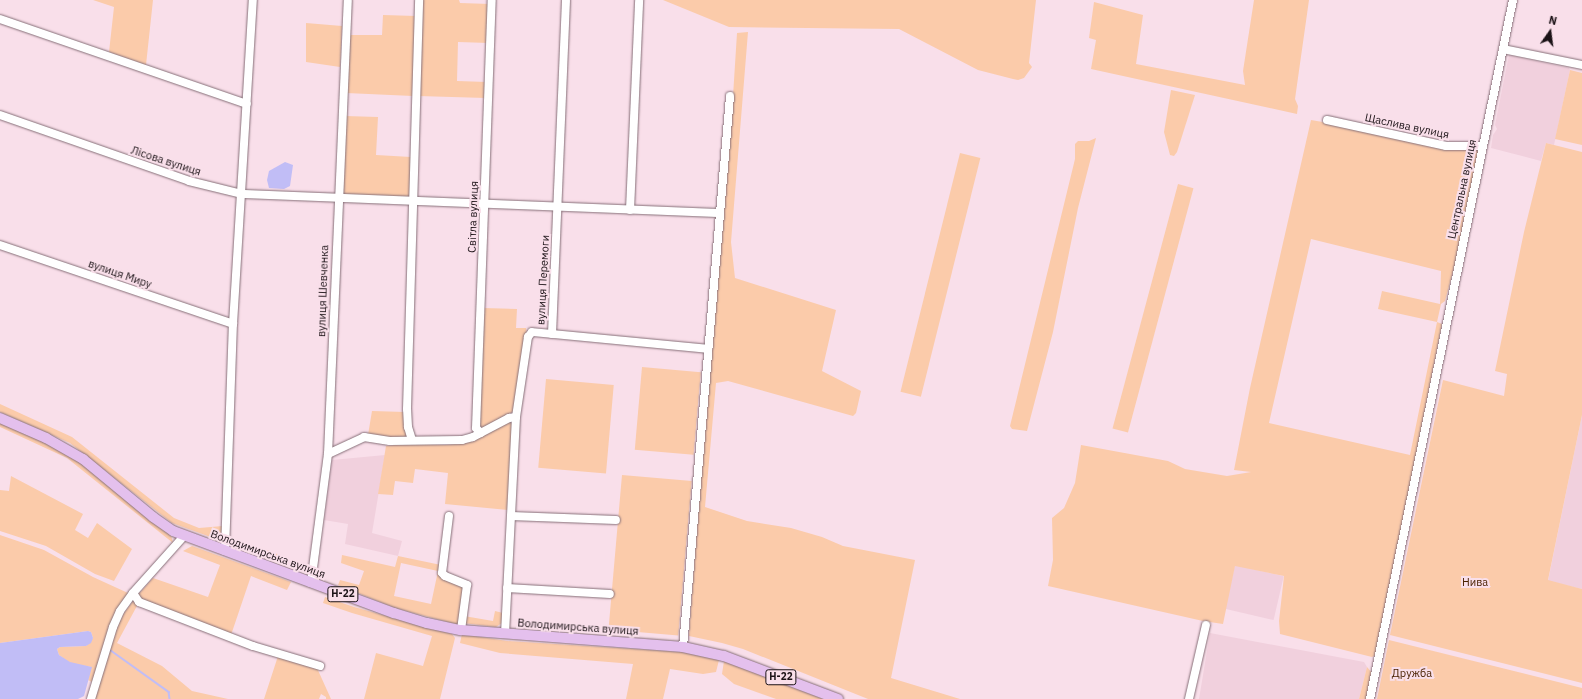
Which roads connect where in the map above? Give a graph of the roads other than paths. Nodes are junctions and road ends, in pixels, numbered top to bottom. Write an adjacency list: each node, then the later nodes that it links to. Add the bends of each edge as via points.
1 (253, 0): 12 (street)
2 (348, 0): 17 (street, вулиця Шевченка)
3 (419, 0): 18 (street)
4 (492, 0): 19 (street, Світла вулиця)
5 (566, 0): 20 (street, вулиця Перемоги)
6 (639, 0): 21 (street)
7 (1513, 0): 9 (street, Центральна вулиця)
8 (0, 18): 12 (street)
9 (1503, 49): 10 (street); 15 (street, Центральна вулиця)
10 (1582, 65)
11 (730, 96): 22 (street)
12 (247, 104): 16 (street)
13 (0, 115): 16 (street, Лісова вулиця, via 189,181)
14 (1327, 120): 15 (street, Щаслива вулиця, via 1446,146)
15 (1482, 146): 49 (street, Центральна вулиця)
16 (242, 194): 17 (street, Лісова вулиця); 24 (street)
17 (338, 198): 18 (street, Лісова вулиця); 31 (street, вулиця Шевченка)
18 (412, 201): 19 (street, Лісова вулиця); 30 (street, via 407,409 408,428)
19 (484, 204): 20 (street, Лісова вулиця); 29 (street, Світла вулиця, via 476,428)
20 (558, 207): 21 (street, Лісова вулиця); 25 (street, вулиця Перемоги)
21 (630, 210): 22 (street, Лісова вулиця)
22 (720, 213): 26 (street)
23 (0, 245): 24 (street, вулиця Миру)
24 (233, 324): 36 (street)
25 (552, 334): 26 (street); 27 (street, вулиця Перемоги, via 532,332 528,337)
26 (708, 349): 44 (street)
27 (516, 417): 29 (street, via 509,418); 33 (street, вулиця Перемоги)
28 (0, 418): 35 (main road, Володимирська вулиця / Н-22, via 46,438 83,459 154,517)
29 (481, 433): 30 (street, via 462,440 445,442)
30 (412, 440): 31 (street, via 390,441 364,437)
31 (328, 454): 37 (street, вулиця Шевченка)
32 (449, 516): 42 (street, via 442,572 445,576 468,585)
33 (511, 516): 34 (street); 38 (street, вулиця Перемоги)
34 (616, 520)
35 (184, 536): 36 (main road, Володимирська вулиця / Н-22); 39 (street)
36 (226, 551): 37 (main road, Володимирська вулиця / Н-22)
37 (311, 582): 42 (main road, Володимирська вулиця / Н-22, via 394,613)
38 (507, 588): 40 (street); 43 (street, вулиця Перемоги)
39 (133, 593): 45 (street, via 138,602 253,646); 46 (street, via 120,611 113,627)
40 (610, 594)
41 (1206, 625): 48 (street)
42 (461, 630): 43 (main road, Володимирська вулиця / Н-22)
43 (505, 634): 44 (main road, Володимирська вулиця / Н-22)
44 (683, 647): 47 (main road, Володимирська вулиця / Н-22, via 724,656)
45 (320, 666)
46 (91, 699)
47 (838, 699)
48 (1189, 699)
49 (1370, 699)

